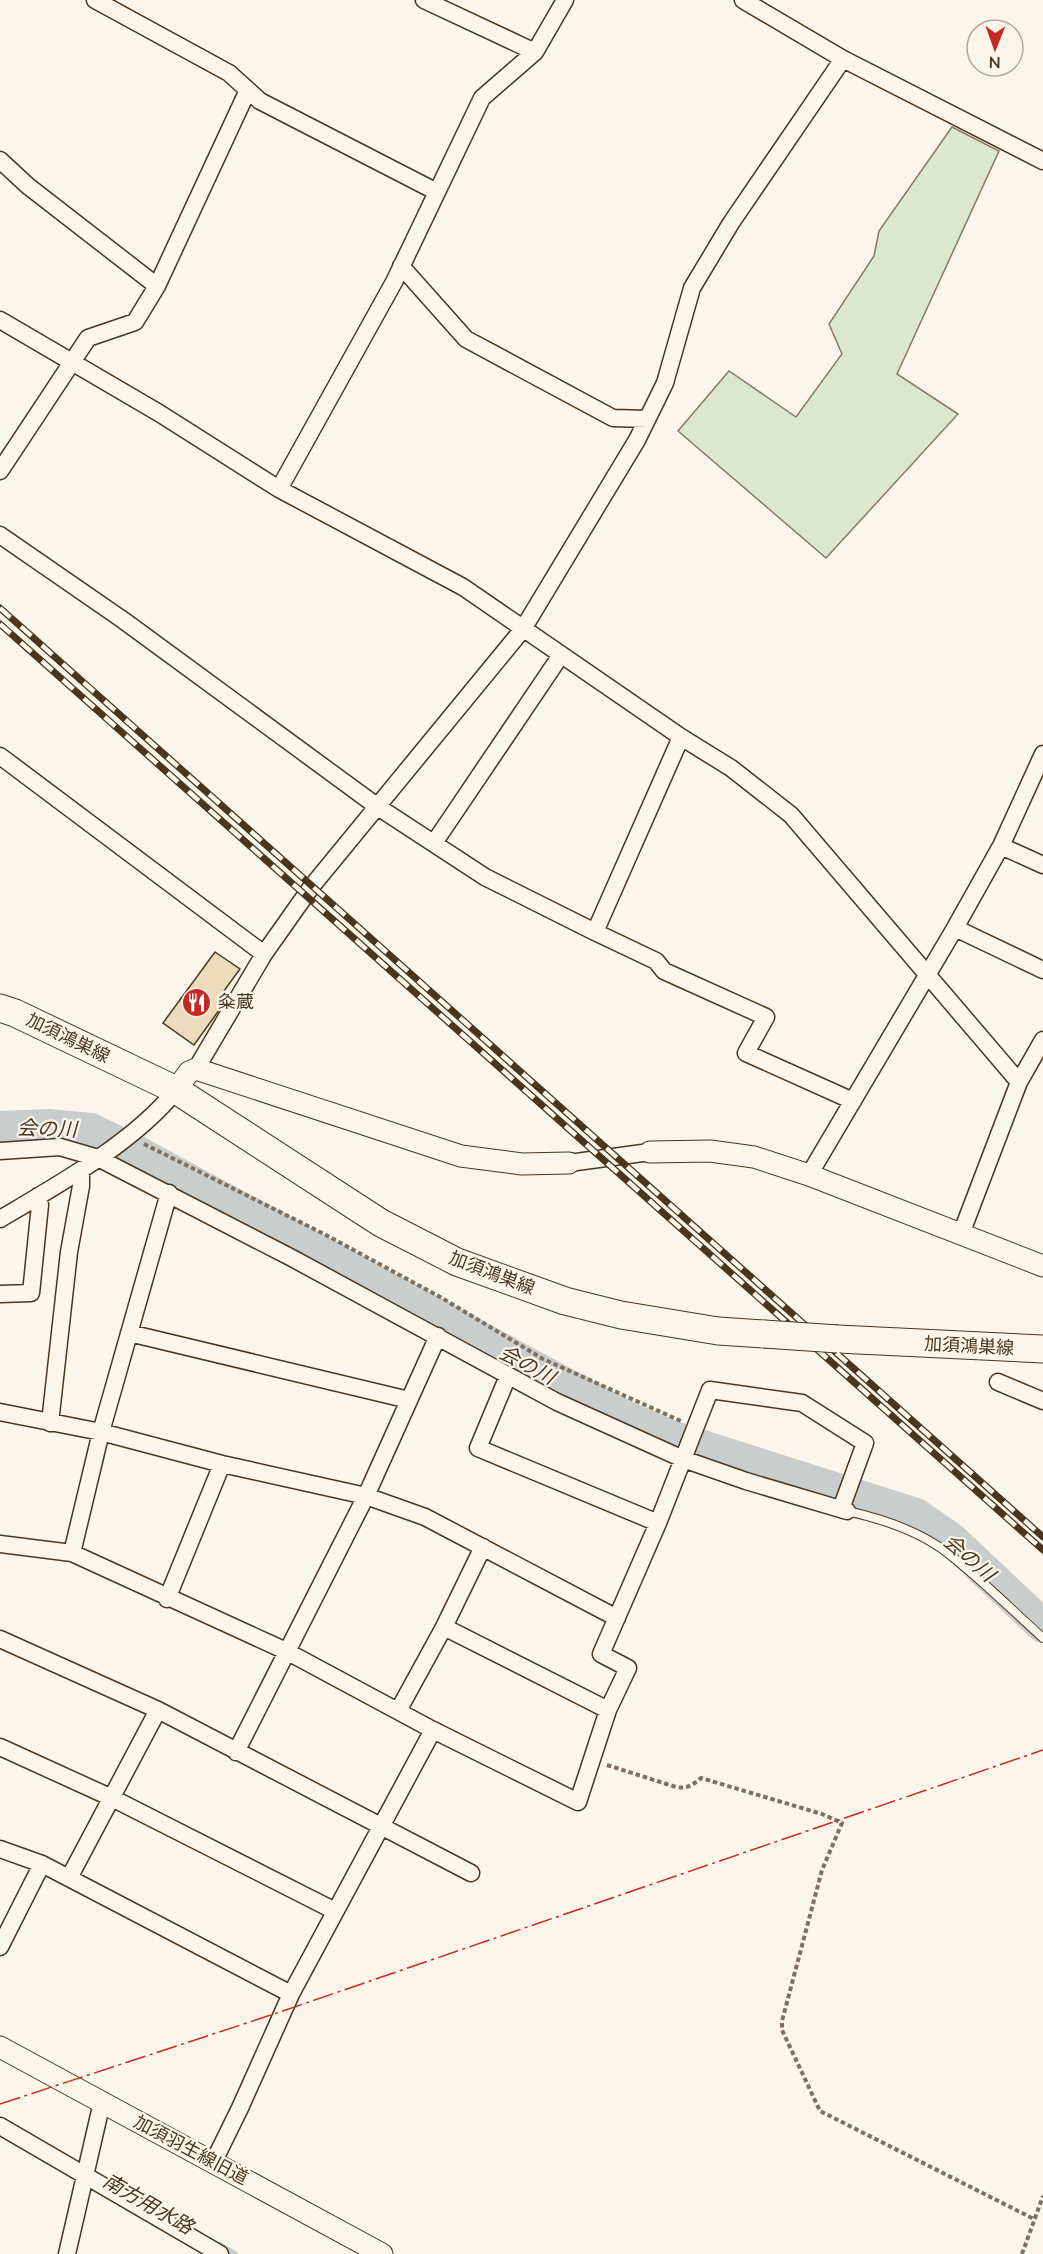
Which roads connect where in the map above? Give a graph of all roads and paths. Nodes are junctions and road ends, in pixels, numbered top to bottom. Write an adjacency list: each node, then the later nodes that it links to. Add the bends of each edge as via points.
1 (95, 0): 7 (street, via 229,73)
2 (424, 0): 5 (street)
3 (565, 0): 5 (street)
4 (743, 0): 6 (street)
5 (535, 52): 10 (street, via 482,98)
6 (843, 59): 9 (street); 15 (street, via 731,223 692,288 665,382)
7 (248, 90): 10 (street, via 260,101); 12 (street)
8 (0, 160): 12 (street)
9 (1043, 161)
10 (437, 192): 11 (street)
11 (401, 266): 15 (street, via 466,339 613,418); 17 (street)
12 (157, 286): 14 (street, via 135,322 88,338)
13 (0, 320): 14 (street)
14 (72, 361): 16 (street); 17 (street)
15 (647, 419): 19 (street)
16 (0, 471)
17 (279, 489): 19 (street, via 463,587)
18 (0, 535): 24 (street)
19 (522, 629): 20 (street); 24 (street)
20 (561, 656): 21 (street); 25 (street)
21 (681, 737): 29 (street); 32 (street, via 731,768 791,815)
22 (1043, 754): 26 (street)
23 (0, 756): 30 (street)
24 (378, 807): 25 (street); 30 (street, via 312,886)
25 (434, 843): 29 (street, via 484,877)
26 (1001, 846): 27 (street); 28 (street)
27 (1043, 865)
28 (955, 928): 31 (street); 32 (street)
29 (594, 932): 38 (street, via 656,961 664,971 766,1017 746,1053)
30 (264, 954): 35 (street)
31 (1043, 970)
32 (927, 973): 36 (street); 38 (street)
33 (0, 1008): 37 (main road, 加須鴻巣線)
34 (1043, 1040): 36 (street)
35 (196, 1069): 37 (street); 43 (street, via 461,1156 522,1164)
36 (1019, 1082): 49 (street)
37 (176, 1090): 39 (street); 54 (main road, 加須鴻巣線, bridge, via 381,1223 457,1262 565,1300 621,1315 718,1331)
38 (854, 1101): 45 (street)
39 (128, 1135): 42 (street); 61 (path, via 336,1240 543,1359)
40 (0, 1150): 42 (street, via 60,1147)
41 (650, 1152): 43 (street); 45 (street, via 732,1153)
42 (101, 1155): 44 (street); 46 (street)
43 (569, 1163)
44 (81, 1170): 47 (street); 60 (street)
45 (809, 1175): 49 (street)
46 (169, 1193): 52 (street); 53 (street)
47 (38, 1196): 48 (street); 51 (street, via 31,1293)
48 (0, 1219)
49 (961, 1234): 50 (street)
50 (1043, 1266)
51 (0, 1294)
52 (129, 1333): 57 (street); 62 (street)
53 (438, 1336): 55 (street); 57 (street)
54 (1043, 1349)
55 (508, 1376): 63 (street, via 557,1402); 67 (street, via 478,1448)
56 (998, 1382): 58 (street)
57 (409, 1400): 65 (street)
58 (1043, 1401)
59 (0, 1412): 60 (street)
60 (50, 1423): 62 (street)
61 (695, 1429): 63 (street); 66 (street, via 710,1390 802,1403 865,1443)
62 (101, 1432): 64 (street); 70 (street)
63 (685, 1455): 66 (street); 67 (street)
64 (222, 1464): 65 (street); 71 (street)
65 (366, 1496): 69 (street, via 425,1517); 76 (street)
66 (844, 1508): 74 (lane, via 903,1528 949,1554)
67 (658, 1524): 72 (street)
68 (0, 1544): 70 (street)
69 (483, 1546): 72 (street); 73 (street)
70 (72, 1553): 71 (street)
71 (168, 1599): 76 (street)
72 (617, 1618): 78 (street, via 601,1654 628,1668)
73 (444, 1627): 78 (street); 79 (street)
74 (1043, 1638)
75 (0, 1639): 77 (street)
76 (286, 1651): 79 (street); 82 (street)
77 (158, 1710): 82 (street); 84 (street)
78 (608, 1710): 83 (street)
79 (398, 1711): 80 (street)
80 (433, 1731): 83 (street, via 578,1802); 85 (street)
81 (0, 1747): 84 (street)
82 (236, 1752): 85 (street)
83 (592, 1760): 99 (path, via 676,1787 685,1788 701,1778 842,1823 822,1870 782,2021 782,2031 820,2111)
84 (112, 1798): 89 (street); 90 (street)
85 (381, 1827): 88 (street); 90 (street)
86 (0, 1849): 87 (street)
87 (42, 1864): 89 (street); 91 (street)
88 (471, 1873)
89 (69, 1878): 92 (street)
90 (335, 1911): 92 (street)
91 (0, 1947)
92 (291, 1994): 96 (street)
93 (0, 2047): 94 (street, 加須羽生線旧道)
94 (102, 2102): 96 (street, 加須羽生線旧道); 97 (street)
95 (0, 2126): 97 (street)
96 (214, 2161): 102 (street, 加須羽生線旧道)
97 (87, 2170): 100 (street); 101 (street)
98 (1043, 2196): 99 (path)
99 (1034, 2219): 103 (path)
100 (68, 2254)
101 (220, 2254)
102 (382, 2254)
103 (1022, 2254)

